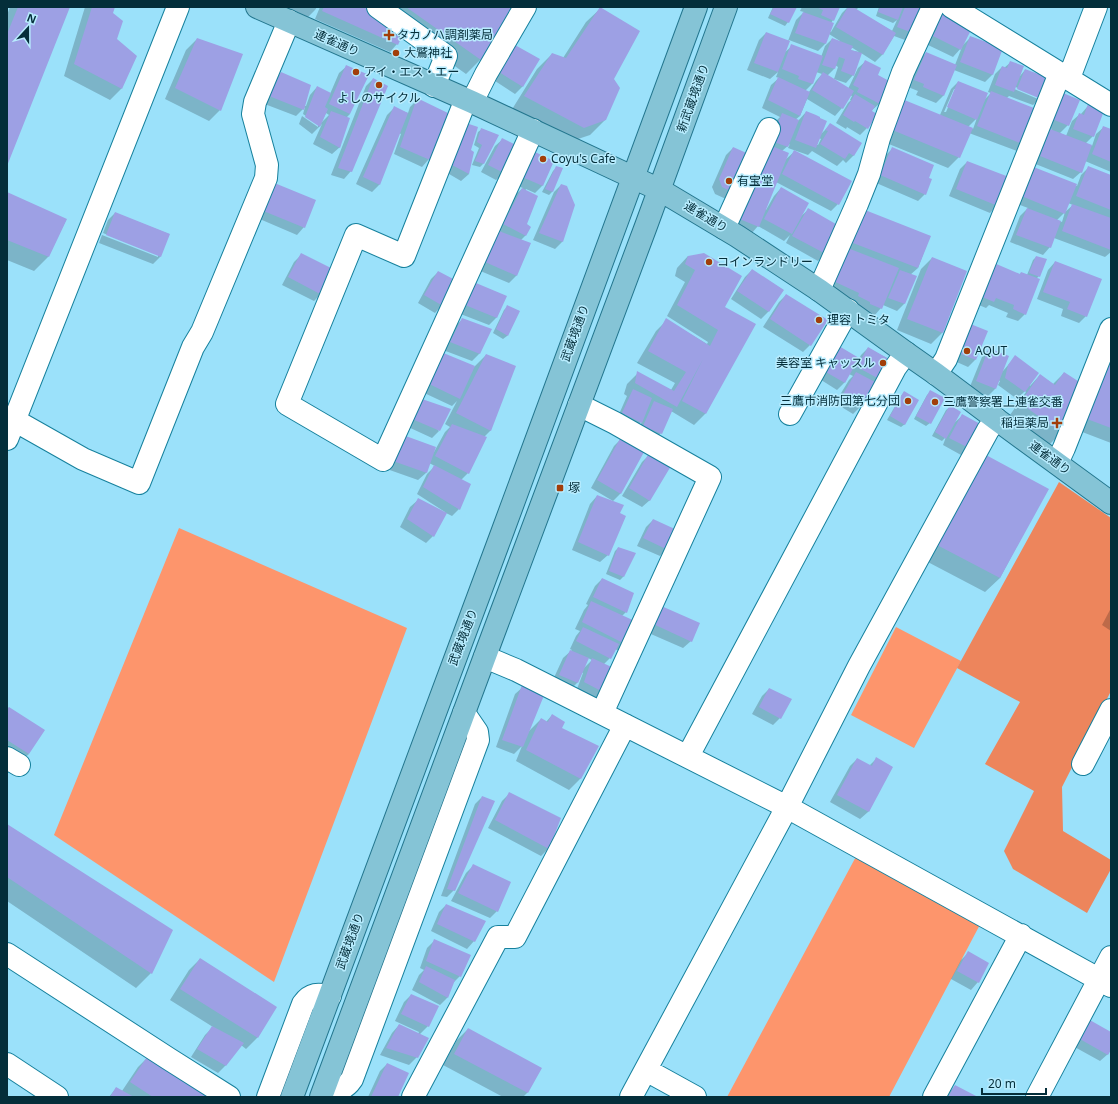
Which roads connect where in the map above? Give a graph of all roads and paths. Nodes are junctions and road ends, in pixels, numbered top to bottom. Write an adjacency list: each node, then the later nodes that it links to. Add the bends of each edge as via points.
1 (178, 7): 28 (street)
2 (257, 7): 10 (main road, 連雀通り)
3 (378, 7): 12 (street, via 446,56)
4 (525, 7): 13 (street)
5 (696, 7): 17 (main road)
6 (726, 7): 18 (main road, 新武蔵境通り)
7 (932, 7): 20 (street, via 903,72 857,204)
8 (952, 7): 11 (street)
9 (1096, 7): 11 (street)
10 (289, 21): 12 (main road, 連雀通り); 28 (street, via 253,108 267,165 266,178 193,348 139,483 83,459)
11 (1064, 75): 14 (street); 24 (street, via 946,359)
12 (434, 86): 13 (main road, 連雀通り)
13 (469, 101): 16 (main road, 連雀通り); 16 (street, via 404,256 356,235 287,404 384,460)
14 (1111, 105)
15 (769, 129): 19 (street)
16 (534, 130): 17 (main road, 連雀通り)
17 (633, 177): 18 (main road, 連雀通り); 42 (main road, 武蔵境通り)
18 (660, 190): 19 (main road, 連雀通り); 25 (main road)
19 (724, 228): 20 (main road, 連雀通り)
20 (819, 290): 21 (main road, 連雀通り)
21 (848, 310): 23 (main road, 連雀通り); 26 (street)
22 (1111, 329): 29 (street)
23 (906, 353): 24 (main road, 連雀通り); 35 (street, via 895,368)
24 (936, 374): 27 (main road, 連雀通り)
25 (579, 405): 31 (main road); 33 (street, via 710,477)
26 (790, 414)
27 (996, 419): 29 (main road, 連雀通り); 37 (street, via 859,666)
28 (11, 420)
29 (1057, 463): 30 (main road, 連雀通り)
30 (1111, 503)
31 (485, 657): 33 (street); 45 (main road)
32 (1111, 710): 36 (street)
33 (602, 713): 34 (street)
34 (625, 725): 35 (street); 50 (street, via 515,937 498,937)
35 (688, 756): 37 (street)
36 (1083, 764)
37 (787, 807): 38 (street); 44 (street)
38 (1021, 935): 41 (street); 53 (street)
39 (7, 954): 47 (street)
40 (1111, 957): 41 (street)
41 (1105, 983): 54 (street)
42 (330, 996): 48 (street, via 313,995 303,1004); 49 (main road, 武蔵境通り)
43 (7, 1064): 46 (street)
44 (646, 1070): 51 (street); 52 (street)
45 (323, 1094)
46 (57, 1097)
47 (229, 1097)
48 (268, 1097)
49 (292, 1097)
50 (413, 1097)
51 (631, 1097)
52 (695, 1097)
53 (934, 1097)
54 (1037, 1097)

